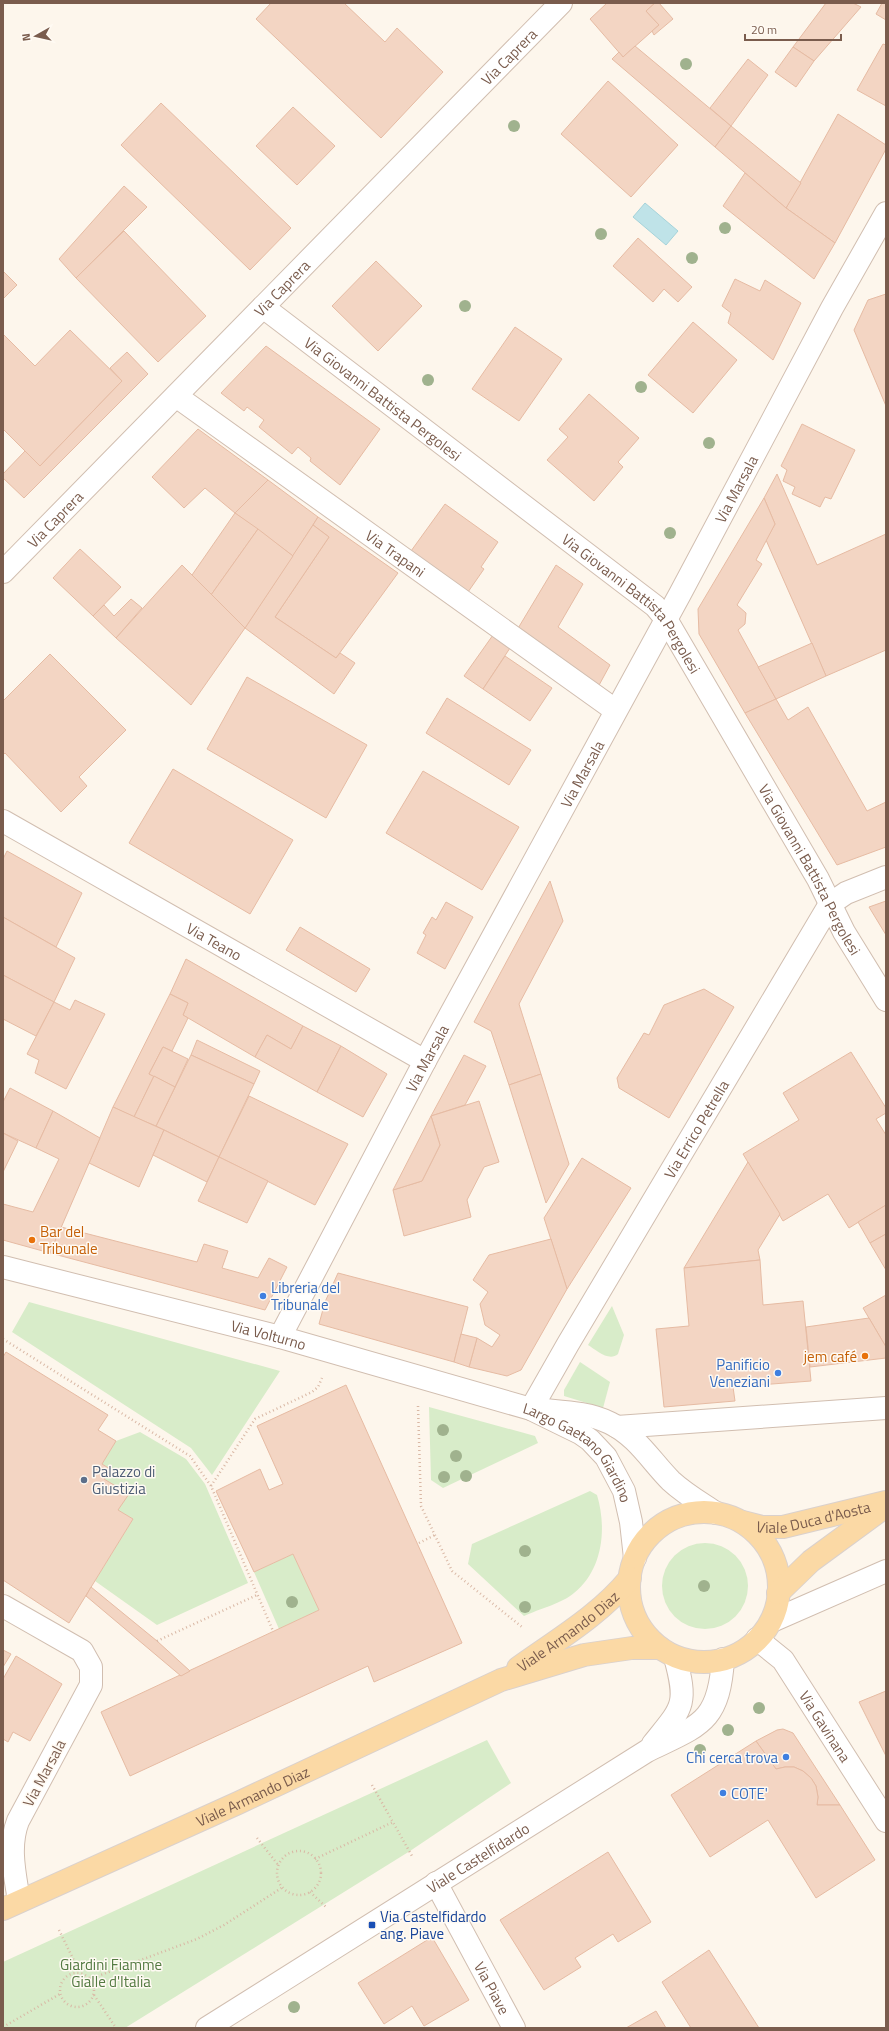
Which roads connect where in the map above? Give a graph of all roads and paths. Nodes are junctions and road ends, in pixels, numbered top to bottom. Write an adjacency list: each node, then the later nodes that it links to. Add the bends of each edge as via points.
1 (561, 3): 3 (street, Via Caprera)
2 (886, 213): 6 (street, Via Marsala, via 832,308)
3 (263, 307): 4 (street, Via Caprera); 6 (street, Via Giovanni Battista Pergolesi, via 655,606)
4 (176, 396): 5 (street, Via Caprera); 7 (street, Via Trapani)
5 (3, 572)
6 (666, 619): 7 (street, Via Marsala); 10 (street, Via Giovanni Battista Pergolesi, via 818,879)
7 (615, 710): 12 (street, Via Marsala)
8 (3, 821): 12 (street, Via Teano)
9 (886, 877): 10 (street, Via Errico Petrella, via 846,893)
10 (830, 904): 11 (street, Via Giovanni Battista Pergolesi, via 844,932); 19 (street, Via Errico Petrella, via 568,1344)
11 (886, 1000)
12 (425, 1061): 14 (street, Via Marsala)
13 (3, 1267): 14 (street, Via Volturno)
14 (280, 1337): 19 (street, Via Volturno)
15 (3, 1339): 21 (path, via 190,1456)
16 (324, 1374): 21 (path, via 318,1387 312,1392 255,1419)
17 (418, 1400): 26 (path, via 421,1506)
18 (886, 1408): 20 (street, Largo Gaetano Giardino)
19 (532, 1409): 20 (street, Largo Gaetano Giardino, via 583,1414); 28 (street, Largo Gaetano Giardino, via 580,1433 606,1457 624,1492 631,1522)
20 (617, 1426): 24 (street, Largo Gaetano Giardino, via 631,1435 681,1490)
21 (211, 1486): 31 (path)
22 (886, 1502): 25 (main road, Viale Duca d'Aosta, via 783,1527 762,1527)
23 (886, 1506): 30 (main road, Viale Duca d'Aosta, via 811,1561)
24 (716, 1513): 25 (main road, Viale Duca d'Aosta); 28 (main road, Viale Armando Diaz, via 696,1512 677,1517 659,1527 645,1541)
25 (740, 1521): 30 (main road, via 759,1536 772,1556 779,1580)
26 (435, 1535): 27 (path); 34 (path, via 452,1571)
27 (419, 1543)
28 (632, 1568): 38 (main road, via 630,1598 635,1617 646,1634); 40 (main road, Viale Armando Diaz, via 616,1596 602,1608)
29 (886, 1571): 33 (street)
30 (778, 1593): 33 (main road)
31 (257, 1595): 35 (path); 37 (path)
32 (3, 1606): 52 (street, Via Marsala, via 82,1652 91,1667 91,1685 13,1834)
33 (772, 1621): 36 (main road, Viale Armando Diaz)
34 (522, 1627)
35 (273, 1631)
36 (757, 1639): 39 (main road, Viale Armando Diaz, via 752,1645 730,1658); 43 (street, Via Gavinana, via 783,1660)
37 (157, 1641)
38 (668, 1652): 39 (main road, Viale Armando Diaz, via 690,1662); 40 (main road, Viale Armando Diaz, via 632,1648 584,1655); 41 (street, Viale Castelfidardo, via 683,1685 682,1700 675,1716)
39 (723, 1659): 41 (street, Viale Castelfidardo, via 720,1689 716,1704 708,1716 688,1730)
40 (501, 1680): 52 (main road, Viale Armando Diaz, via 238,1803)
41 (647, 1751): 49 (street, Viale Castelfidardo)
42 (372, 1786): 44 (path)
43 (886, 1821)
44 (393, 1822): 46 (path); 47 (path)
45 (257, 1838): 48 (path)
46 (412, 1856)
47 (315, 1859): 48 (path, via 310,1854 296,1852 288,1854); 51 (path, via 321,1871 321,1878)
48 (279, 1866): 50 (path, via 279,1881)
49 (436, 1883): 61 (street, Viale Castelfidardo); 62 (street, Via Piave)
50 (283, 1887): 51 (path, via 294,1895); 56 (path, via 197,1939)
51 (310, 1892): 53 (path)
52 (11, 1905)
53 (327, 1908)
54 (59, 1930): 55 (path)
55 (80, 1973): 56 (path); 57 (path, via 69,1974 64,1978)
56 (90, 1979): 58 (path)
57 (60, 1994): 58 (path, via 66,2004 76,2008 87,2004); 59 (path)
58 (94, 1995): 60 (path)
59 (3, 2027)
60 (116, 2028)
61 (207, 2028)
62 (514, 2028)

